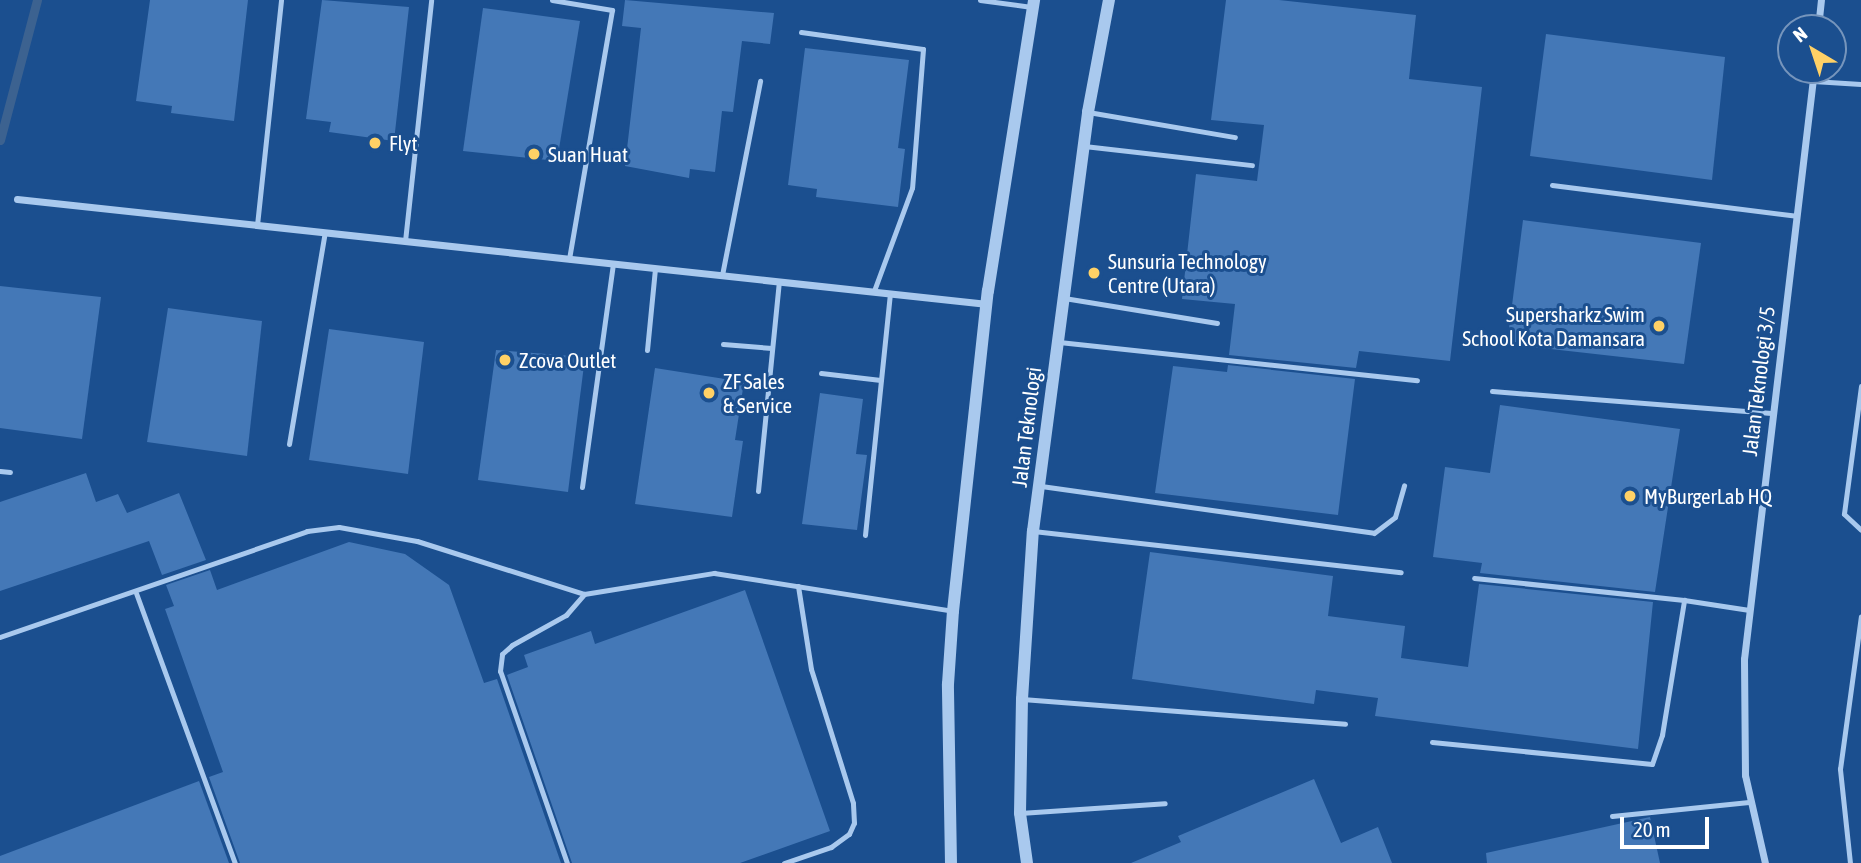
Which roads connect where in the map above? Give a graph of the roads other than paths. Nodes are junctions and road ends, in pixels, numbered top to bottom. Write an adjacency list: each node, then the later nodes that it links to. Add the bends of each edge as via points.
1 (281, 0): 17 (lane)
2 (431, 0): 19 (lane)
3 (552, 0): 20 (lane, via 612,10)
4 (980, 0): 6 (lane)
5 (1109, 0): 10 (street, Jalan Teknologi)
6 (1033, 4): 28 (street)
7 (801, 32): 25 (lane, via 923,49 912,188)
8 (760, 81): 23 (lane)
9 (1813, 84): 16 (street, Jalan Teknologi 3/5)
10 (1088, 112): 11 (lane); 12 (street, Jalan Teknologi)
11 (1235, 137)
12 (1083, 146): 13 (lane); 27 (street, Jalan Teknologi)
13 (1252, 165)
14 (1552, 184): 16 (lane)
15 (17, 199): 17 (street)
16 (1796, 216): 39 (street, Jalan Teknologi 3/5)
17 (257, 225): 18 (street)
18 (325, 232): 19 (street); 40 (lane)
19 (405, 240): 20 (street)
20 (569, 259): 21 (street)
21 (612, 263): 22 (street); 45 (lane)
22 (655, 268): 23 (street); 33 (lane)
23 (723, 275): 24 (street)
24 (779, 282): 25 (street); 32 (lane)
25 (874, 291): 26 (street)
26 (890, 293): 28 (street); 35 (lane)
27 (1062, 297): 29 (lane); 30 (street, Jalan Teknologi)
28 (987, 304): 57 (street)
29 (1217, 323)
30 (1056, 341): 36 (lane); 43 (street, Jalan Teknologi)
31 (723, 344): 32 (lane)
32 (772, 348): 46 (lane)
33 (647, 350)
34 (821, 373): 35 (lane)
35 (881, 380): 49 (lane)
36 (1418, 380)
37 (1861, 386): 47 (lane, via 1844,514)
38 (1492, 391): 39 (lane)
39 (1771, 413): 56 (street, Jalan Teknologi 3/5)
40 (289, 444)
41 (0, 471): 42 (lane)
42 (10, 472)
43 (1038, 485): 44 (lane, via 1374,533 1395,517); 48 (street, Jalan Teknologi)
44 (1404, 485)
45 (582, 487)
46 (758, 491)
47 (1861, 530)
48 (1032, 531): 50 (lane); 60 (street, Jalan Teknologi)
49 (864, 535)
50 (1401, 572)
51 (1474, 578): 55 (lane)
52 (798, 586): 54 (lane, via 714,573); 57 (lane); 69 (lane, via 811,669 853,803 854,823 849,834 831,846)
53 (136, 593): 54 (lane, via 307,531 339,527 417,541); 59 (lane); 67 (lane)
54 (584, 594): 68 (lane, via 566,615 502,654 500,671)
55 (1684, 600): 56 (lane); 62 (lane, via 1662,735 1652,764)
56 (1749, 610): 63 (street, Jalan Teknologi 3/5, via 1744,659 1745,775)
57 (953, 611): 70 (street, via 948,684)
58 (1861, 616): 73 (lane, via 1840,769)
59 (0, 637)
60 (1021, 699): 61 (lane); 65 (street, Jalan Teknologi)
61 (1345, 724)
62 (1432, 742)
63 (1751, 802): 66 (lane); 72 (street, Jalan Teknologi 3/5)
64 (1165, 803): 65 (lane)
65 (1020, 813): 71 (street, Jalan Teknologi)
66 (1612, 816)
67 (235, 863)
68 (567, 863)
69 (784, 863)
70 (951, 863)
71 (1027, 863)
72 (1765, 863)
73 (1850, 863)

